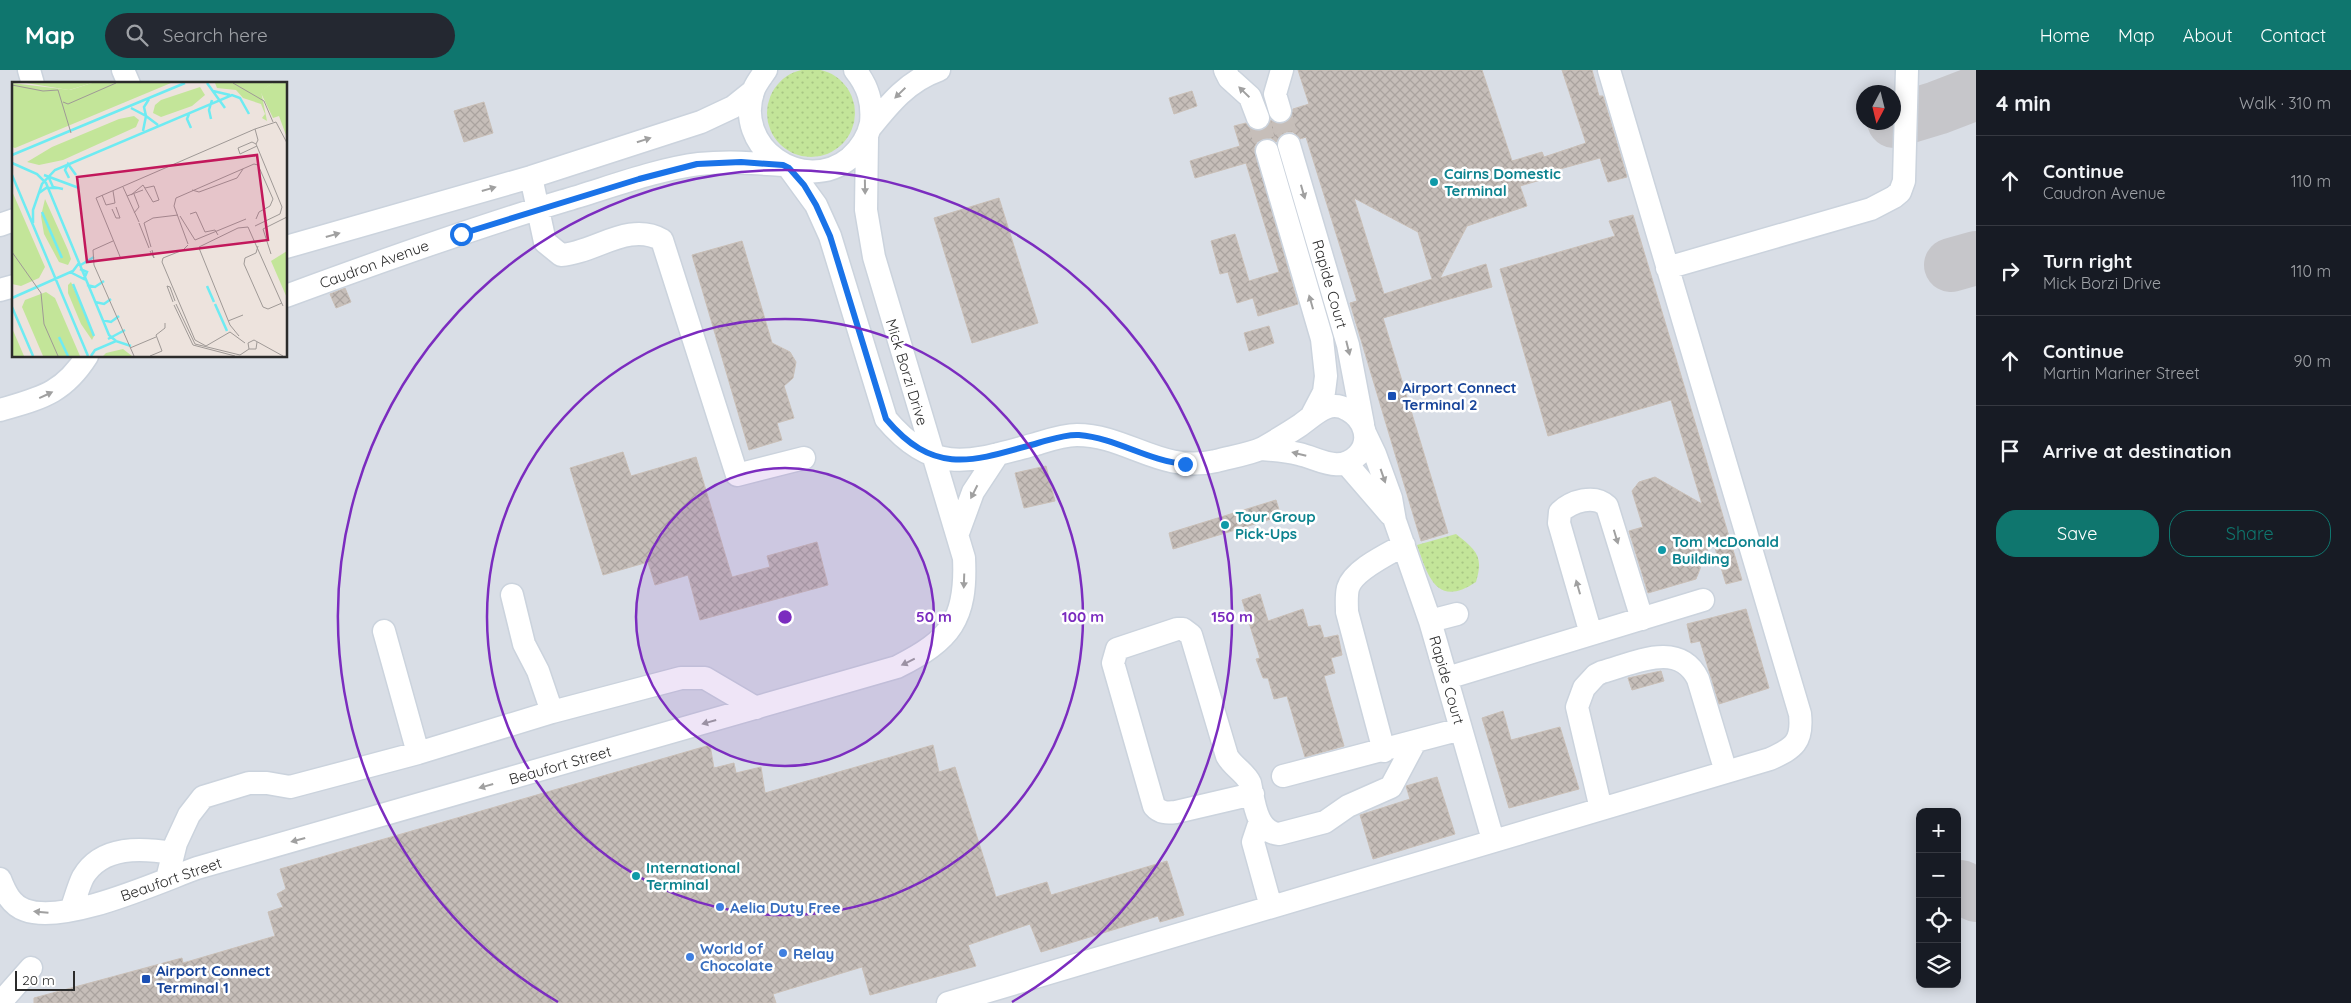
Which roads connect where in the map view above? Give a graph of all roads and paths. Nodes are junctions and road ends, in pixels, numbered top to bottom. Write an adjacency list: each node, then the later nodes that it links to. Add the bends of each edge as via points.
1 (856, 70): 10 (street, Mick Borzi Drive, via 870,95 872,112)
2 (939, 70): 10 (street, Caudron Avenue, one-way to 10, via 908,85)
3 (1225, 70): 9 (street, one-way to 3, via 1250,97 1229,78)
4 (1282, 70): 8 (street, via 1275,94)
5 (1609, 70): 19 (street)
6 (1907, 70): 19 (street, via 1906,171 1900,192 1871,209)
7 (758, 79): 13 (street, Mick Borzi Drive, via 750,105 754,133 770,157); 14 (street, one-way to 7, via 701,122 733,107)
8 (1280, 111)
9 (1258, 118)
10 (868, 133): 13 (street, Caudron Avenue, via 857,152 842,164 807,172); 27 (street, Mick Borzi Drive, one-way to 27, via 866,210 874,257)
11 (1290, 145): 24 (street, Rapide Court, one-way to 24, via 1348,345)
12 (1267, 151): 23 (street, Rapide Court, one-way to 12, via 1324,392 1324,348)
13 (786, 167): 15 (street, Caudron Avenue, via 741,162 697,164); 27 (street, Mick Borzi Drive, via 816,205 830,236 886,419 914,445)
14 (531, 177): 15 (street); 18 (street, one-way to 14)
15 (538, 209): 20 (street, Caudron Avenue); 28 (street, via 546,242 561,255 638,233 662,240 737,474)
16 (12, 221): 17 (street)
17 (0, 225)
18 (288, 246)
19 (1667, 268): 47 (street, via 1802,727 1792,748 1770,759)
20 (288, 295)
21 (86, 358): 22 (street, one-way to 21, via 44,397 62,387)
22 (0, 410)
23 (1312, 415): 24 (street, via 1320,409 1339,406 1348,410); 25 (street)
24 (1364, 428): 29 (street, via 1364,444 1360,453); 30 (street, Rapide Court, one-way to 30, via 1376,454)
25 (1261, 449): 26 (street, via 1214,461 1175,463 1110,441 1076,435); 29 (street, one-way to 25, via 1326,464 1294,452)
26 (998, 454): 27 (street, via 971,461); 31 (street, one-way to 31, via 973,492)
27 (933, 456): 31 (street, Beaufort Street)
28 (804, 458)
29 (1346, 463): 30 (street, Rapide Court)
30 (1395, 521): 32 (street, Rapide Court)
31 (958, 533): 41 (street, Beaufort Street, one-way to 41, via 964,558 964,588 958,613 947,633 933,648 897,667)
32 (1404, 545): 37 (street, Rapide Court); 45 (street, via 1355,577 1348,587 1346,599)
33 (512, 594): 42 (street, via 524,644 538,671)
34 (1703, 600): 36 (street)
35 (1457, 614): 37 (street)
36 (1642, 619): 39 (street); 39 (street, one-way to 36, via 1559,524 1560,512 1566,506 1592,499 1607,506)
37 (1430, 621): 40 (street, Rapide Court)
38 (384, 631): 46 (street)
39 (1591, 634): 40 (street)
40 (1447, 678): 43 (street, Rapide Court)
41 (756, 708): 42 (street, via 705,678 681,678); 55 (street, Beaufort Street, one-way to 55)
42 (552, 712): 46 (street)
43 (1460, 729): 44 (street); 52 (street, Rapide Court)
44 (1415, 742): 45 (street); 51 (street, via 1391,787 1348,806 1331,819 1279,834 1272,833)
45 (1384, 751): 48 (street)
46 (418, 753): 53 (street, via 290,787 249,783 203,797 189,815)
47 (1726, 772): 50 (street); 50 (street, via 1698,679 1692,669 1668,656 1602,672 1584,688 1577,707)
48 (1283, 776)
49 (1253, 794): 49 (street, via 1248,779 1227,756 1188,632 1177,629 1117,649 1113,663 1154,806 1167,813 1176,812); 51 (street)
50 (1601, 809): 52 (street)
51 (1260, 821): 56 (street, via 1254,847)
52 (1493, 840): 56 (street)
53 (173, 853): 55 (street); 57 (street, via 145,848 120,851 98,860 83,877)
54 (0, 879): 57 (street, Beaufort Street, one-way to 54, via 45,914 25,910 11,901)
55 (167, 879): 57 (street, Beaufort Street)
56 (1271, 907): 60 (street)
57 (72, 910)
58 (31, 968): 59 (street)
59 (0, 1003)
60 (948, 1003)

